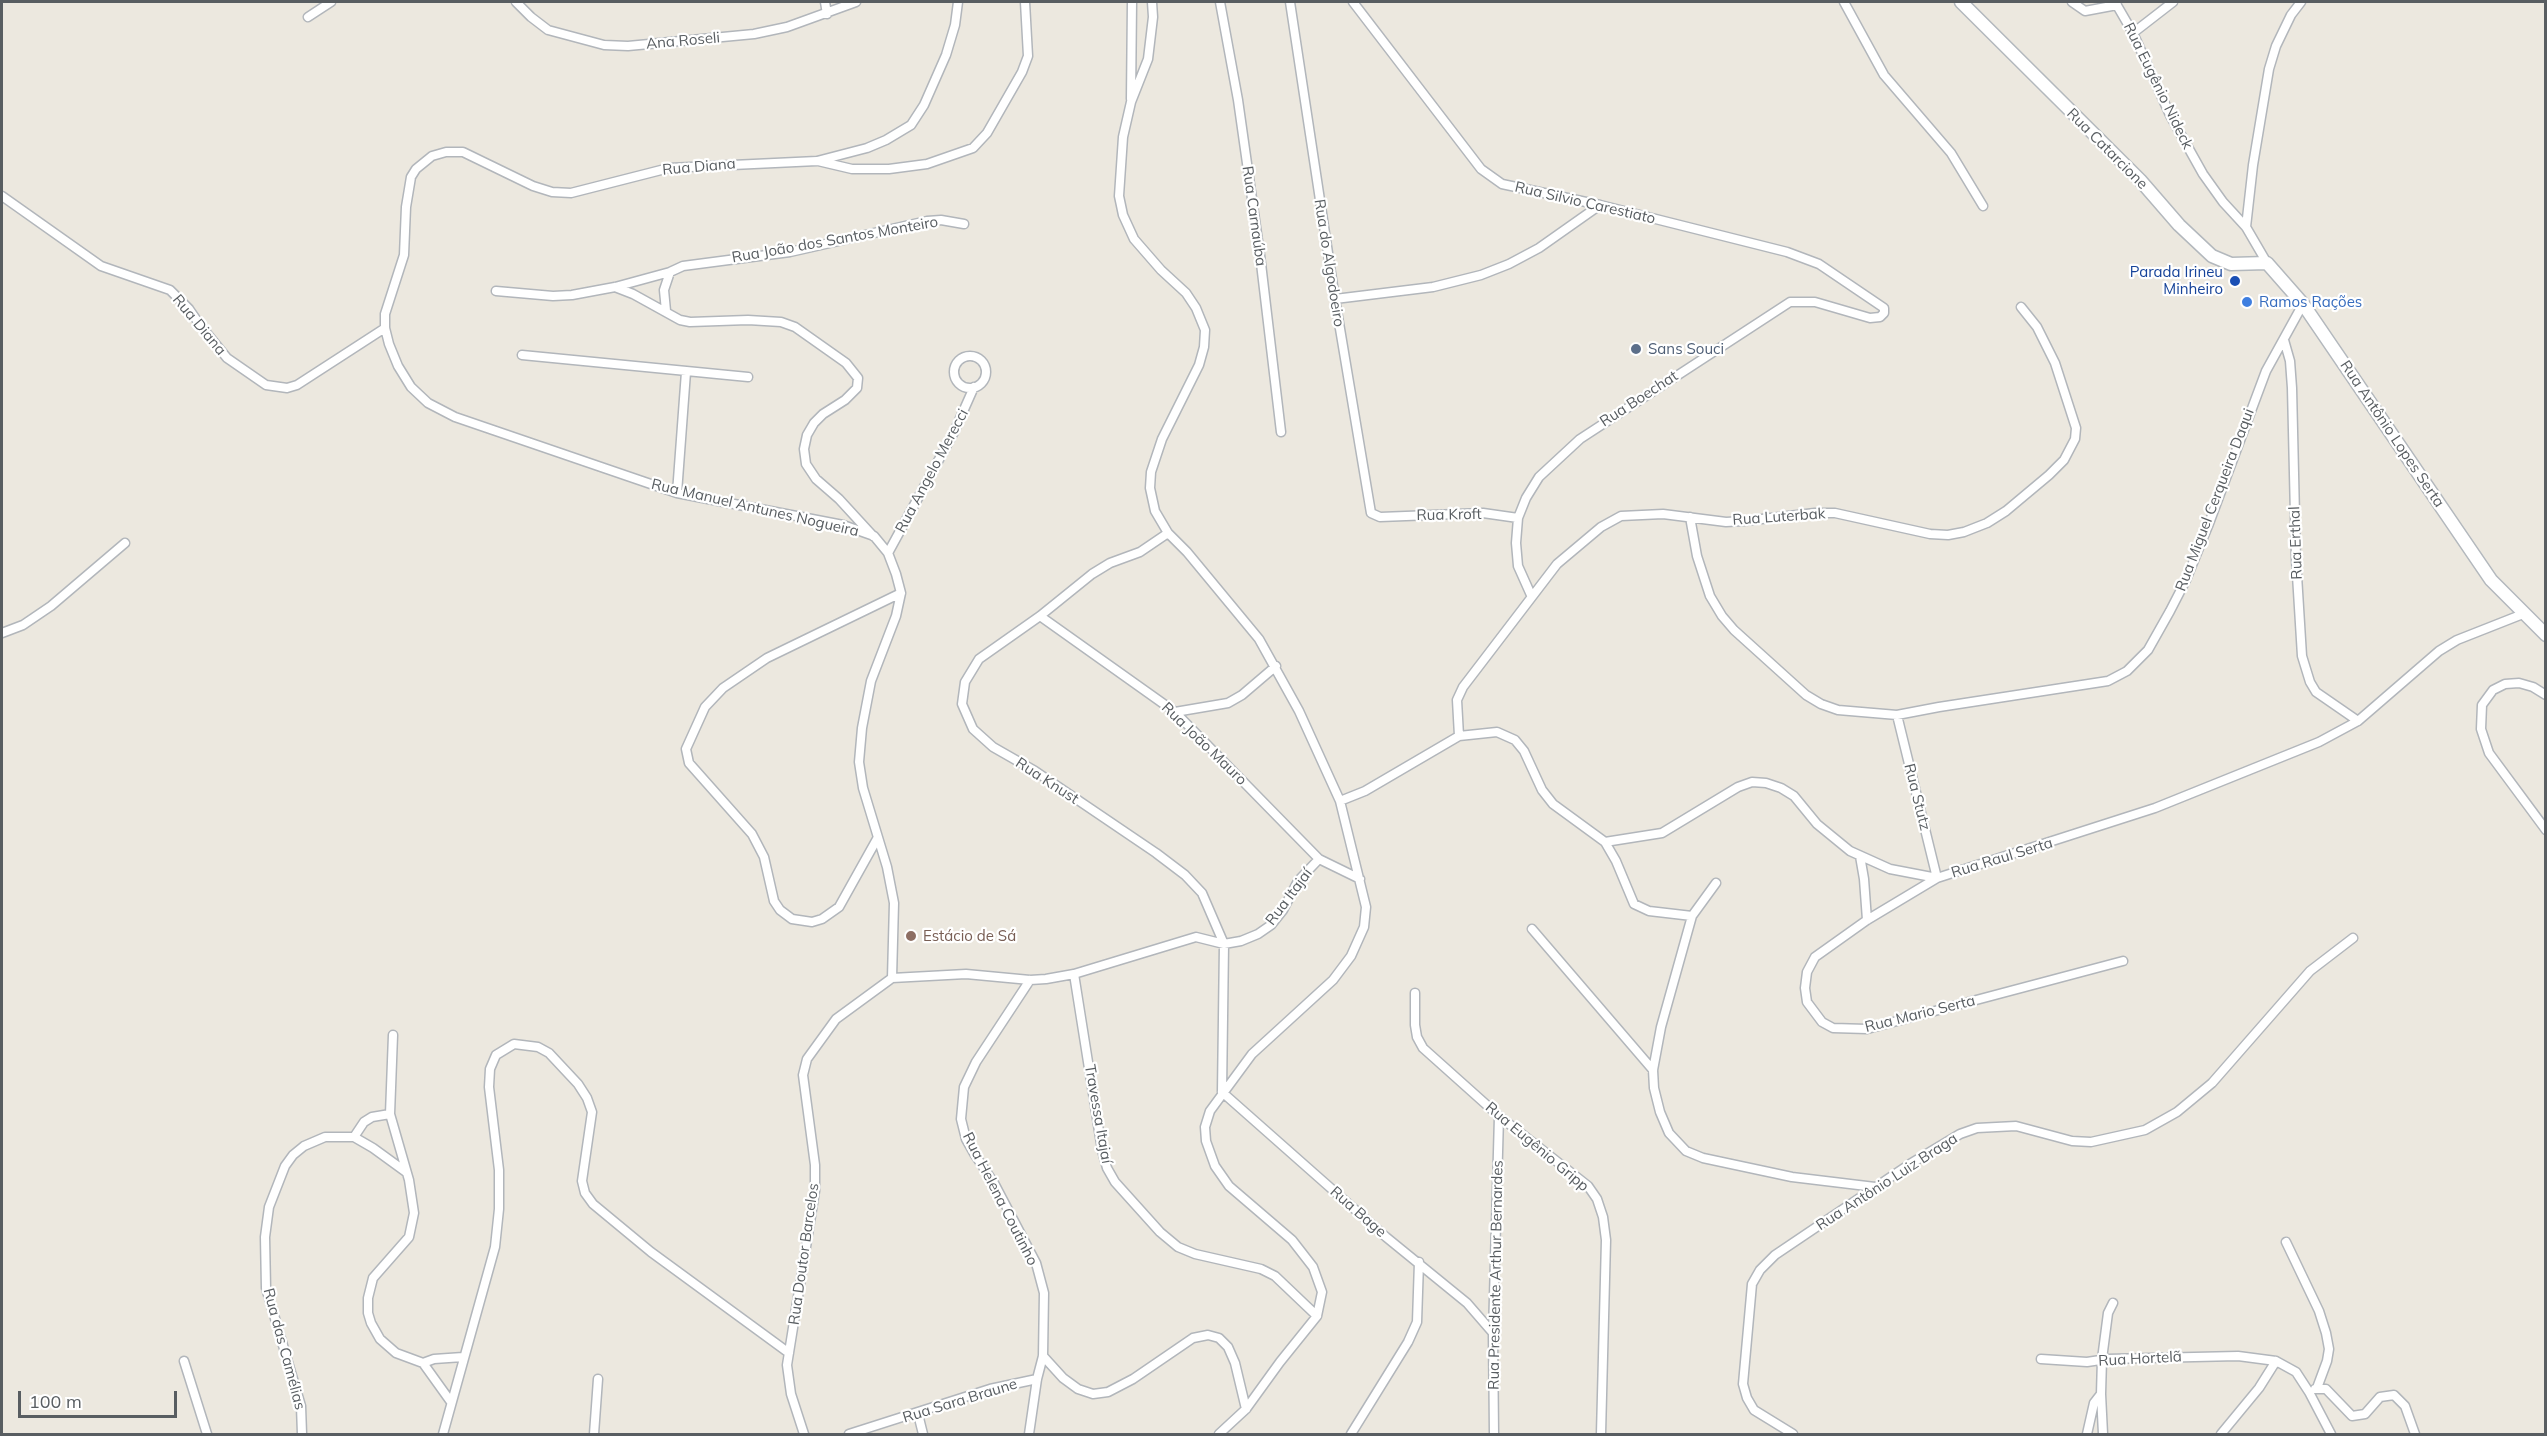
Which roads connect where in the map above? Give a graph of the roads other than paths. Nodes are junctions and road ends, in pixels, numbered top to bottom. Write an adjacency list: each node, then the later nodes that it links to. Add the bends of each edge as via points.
1 (331, 2): 19 (street)
2 (516, 2): 18 (street, Ana Roseli, via 548,30 604,45 754,34)
3 (825, 2): 18 (street)
4 (856, 2): 18 (street, Ana Roseli)
5 (958, 2): 22 (street, Rua Diana, via 955,25 937,78 911,126 867,148)
6 (1025, 2): 22 (street, via 1028,56 987,133 973,148 927,164 889,169 852,169)
7 (1131, 2): 21 (street)
8 (1152, 2): 21 (street, via 1148,59)
9 (1220, 2): 44 (street, Rua Carnaúba, via 1260,255)
10 (1290, 2): 33 (street, Rua do Algodoeiro)
11 (1353, 2): 24 (street, Rua Silvio Carestiato, via 1481,169 1502,183 1524,190)
12 (1844, 2): 25 (street, via 1884,75 1951,153)
13 (1961, 2): 29 (street, Rua Catarcione, via 2212,256 2230,264)
14 (2072, 2): 17 (street, via 2085,12)
15 (2173, 2): 20 (street)
16 (2301, 2): 27 (street, via 2281,36 2269,69)
17 (2116, 3): 20 (street, Rua Eugênio Nideck)
18 (827, 14)
19 (308, 17)
20 (2133, 33): 27 (street, Rua Eugênio Nideck, via 2170,115 2203,174)
21 (1131, 102): 49 (street, via 1118,177 1123,214 1134,238 1186,293 1204,330 1199,365 1162,439 1151,472 1155,511)
22 (817, 161): 28 (street, Rua Diana, via 669,168 571,194 533,186 463,152 446,152 422,163 411,177)
23 (2, 196): 38 (street, Rua Diana, via 101,266 174,294 227,358 266,385 297,385)
24 (1600, 205): 33 (street, via 1539,248 1481,275 1433,287); 36 (street, Rua Silvio Carestiato, via 1787,252 1819,264)
25 (1983, 206)
26 (964, 224): 30 (street, Rua João dos Santos Monteiro, via 927,221 790,252 683,266)
27 (2246, 227): 29 (street, Rua Antônio Lopes Serta)
28 (404, 255): 38 (street, Rua Manuel Antunes Nogueira, via 388,300)
29 (2267, 264): 34 (street, Rua Antônio Lopes Serta)
30 (670, 272): 31 (street, Rua João dos Santos Monteiro); 37 (street, via 664,290)
31 (615, 287): 32 (street, Rua João dos Santos Monteiro, via 553,296); 37 (street)
32 (496, 291)
33 (1335, 299): 46 (street, Rua do Algodoeiro, via 1369,509)
34 (2302, 304): 39 (street, Rua Miguel Cerqueira Daqui); 55 (street, Rua Antônio Lopes Serta, via 2491,580)
35 (2021, 307): 47 (street, Rua Luterbak, via 2051,353 2076,428 2075,439 2064,460 2049,476 1987,523 1948,535 1834,513 1744,521)
36 (1885, 309): 48 (street, Rua Boechat, via 1880,317 1870,318 1815,302 1798,301 1780,307 1580,438 1539,477)
37 (669, 313): 50 (street, via 690,322 782,322 846,363 859,382 854,392 814,423 804,449 806,464 816,479)
38 (385, 328): 45 (street, Rua Manuel Antunes Nogueira, via 398,366 411,387 428,403 465,421)
39 (2284, 340): 62 (street, Rua Miguel Cerqueira Daqui, via 2265,372 2186,580 2148,650 2127,671 2108,681); 63 (street, Rua Erthal, via 2292,388 2302,656 2316,692)
40 (522, 355): 41 (street)
41 (686, 372): 42 (street); 45 (street)
42 (748, 377)
43 (974, 387): 52 (street, Rua Angelo Merecci)
44 (1281, 432)
45 (676, 493): 50 (street, Rua Manuel Antunes Nogueira, via 843,525)
46 (1380, 517): 48 (street, Rua Kroft, via 1483,513)
47 (1690, 517): 54 (street, Rua Luterbak, via 1634,514 1613,520 1557,564); 62 (street, Rua Miguel Cerqueira Daqui, via 1710,596 1734,630 1821,704 1838,710)
48 (1518, 518): 54 (street, via 1518,566)
49 (1167, 533): 56 (street, Rua Knust, via 1140,552 1092,574); 59 (street, via 1225,597)
50 (874, 536): 52 (street, Rua Manuel Antunes Nogueira)
51 (125, 543): 57 (street, via 51,606 23,626)
52 (888, 553): 53 (street, Rua Manuel Antunes Nogueira)
53 (901, 593): 67 (street, via 871,681 862,728 859,762); 67 (street, via 767,658 723,688 705,707 686,748 689,763 752,834 764,857 774,901 792,919 812,922 838,907)
54 (1531, 595): 64 (street, Rua Luterbak, via 1462,687 1457,700)
55 (2523, 614): 58 (street, Rua Antônio Lopes Serta); 63 (street, Rua Raul Serta, via 2457,640)
56 (1040, 616): 61 (street, Rua João Mauro); 78 (street, Rua Knust, via 979,659 965,682 962,704 967,719 993,747 1035,771 1185,875 1202,893)
57 (2, 633)
58 (2546, 635)
59 (1276, 666): 61 (street, via 1228,703); 65 (street)
60 (2546, 695): 66 (street, via 2519,683 2493,690 2482,705 2481,729 2489,753)
61 (1175, 712): 70 (street, Rua João Mauro)
62 (1897, 715): 71 (street, Rua Stutz)
63 (2358, 721): 71 (street, Rua Raul Serta, via 2319,742 2155,808)
64 (1459, 736): 65 (street, via 1365,791); 68 (street, via 1506,734 1515,740 1553,804)
65 (1340, 801): 72 (street)
66 (2546, 830)
67 (877, 839): 81 (street, via 894,903)
68 (1605, 842): 69 (street, Rua Raul Serta, via 1662,833 1752,782 1781,788 1794,796 1834,840); 74 (street, via 1634,904 1650,911)
69 (1860, 856): 71 (street, Rua Raul Serta, via 1890,869); 75 (street)
70 (1319, 859): 72 (street, Rua João Mauro); 78 (street, Rua Itajaí, via 1298,881 1271,926)
71 (1936, 878): 75 (street, Rua Mario Serta)
72 (1360, 879): 86 (street, via 1366,907 1364,927 1351,956 1326,986 1252,1054)
73 (1716, 883): 74 (street)
74 (1692, 916): 85 (street)
75 (1867, 920): 79 (street, Rua Mario Serta, via 1815,957 1808,972 1807,1002 1822,1022 1833,1028 1867,1029)
76 (1532, 929): 85 (street)
77 (2353, 938): 91 (street, Rua Antônio Luiz Braga, via 2310,970 2212,1083 2177,1112 2145,1130 2091,1142 2016,1126 1977,1128 1944,1142)
78 (1224, 944): 80 (street, via 1196,937); 86 (street, Rua Knust)
79 (2123, 960)
80 (1074, 974): 82 (street); 95 (street, Travessa Itajaí, via 1102,1150 1115,1182 1178,1247 1261,1269 1275,1276)
81 (892, 978): 82 (street, via 975,974); 97 (street, Rua Doutor Barcelos, via 836,1019 807,1059 803,1075 815,1191)
82 (1030, 980): 98 (street, Rua Helena Coutinho, via 976,1062 964,1087 961,1119 970,1147 994,1183 1036,1263 1044,1293)
83 (1415, 993): 88 (street, Rua Eugênio Gripp, via 1415,1025 1423,1048)
84 (393, 1035): 87 (street)
85 (1653, 1070): 91 (street, via 1660,1112 1669,1134 1686,1151 1792,1177)
86 (1222, 1092): 93 (street, Rua Bage); 95 (street, via 1205,1127 1215,1166 1229,1186 1292,1240 1313,1267 1322,1292)
87 (390, 1114): 89 (street, via 364,1122); 90 (street)
88 (1499, 1116): 96 (street, Rua Presidente Arthur Bernardes); 123 (street, Rua Eugênio Gripp, via 1588,1186 1600,1208 1606,1240)
89 (354, 1137): 90 (street); 113 (street, Rua das Camélias, via 314,1140 293,1155 269,1207 266,1288 301,1406)
90 (406, 1172): 104 (street, via 414,1203 413,1225 400,1250 373,1278 368,1313 375,1331 391,1349)
91 (1875, 1187): 124 (street, Rua Antônio Luiz Braga, via 1775,1255 1752,1284 1743,1384 1747,1398 1761,1416)
92 (2286, 1242): 107 (street, via 2319,1311 2329,1349)
93 (1419, 1262): 96 (street, Rua Bage, via 1467,1303); 121 (street, via 1417,1322)
94 (2113, 1303): 101 (street)
95 (1317, 1316): 110 (street)
96 (1493, 1333): 122 (street, Rua Presidente Arthur Bernardes)
97 (789, 1353): 99 (street, via 651,1252 593,1204 582,1181 592,1112 587,1098 549,1053 538,1047 514,1044 496,1055 490,1069 499,1209 495,1247); 116 (street, via 788,1378)
98 (1043, 1356): 106 (street, Rua Helena Coutinho); 110 (street, via 1063,1378 1093,1394 1108,1392 1193,1338 1208,1335 1219,1338 1228,1347)
99 (463, 1357): 104 (street); 109 (street)
100 (2041, 1359): 101 (street, Rua Hortelã)
101 (2102, 1359): 103 (street, Rua Hortelã, via 2238,1356); 108 (street)
102 (184, 1361): 112 (street)
103 (2276, 1361): 107 (street, via 2296,1372); 127 (street)
104 (423, 1363): 109 (street)
105 (598, 1379): 115 (street)
106 (1037, 1379): 111 (street, Rua Sara Braune, via 990,1389); 119 (street, Rua Helena Coutinho)
107 (2313, 1390): 128 (street); 129 (street, via 2326,1389 2352,1416 2365,1414 2380,1397 2394,1395 2405,1406)
108 (2101, 1394): 125 (street, via 2094,1403); 126 (street)
109 (451, 1402): 114 (street)
110 (1246, 1409): 120 (street)
111 (918, 1414): 117 (street, Rua Sara Braune); 118 (street)
112 (207, 1434)
113 (302, 1434)
114 (443, 1434)
115 (594, 1434)
116 (804, 1434)
117 (849, 1434)
118 (923, 1434)
119 (1029, 1434)
120 (1219, 1434)
121 (1351, 1434)
122 (1494, 1434)
123 (1601, 1434)
124 (1793, 1434)
125 (2087, 1434)
126 (2103, 1434)
127 (2221, 1434)
128 (2331, 1434)
129 (2415, 1434)

